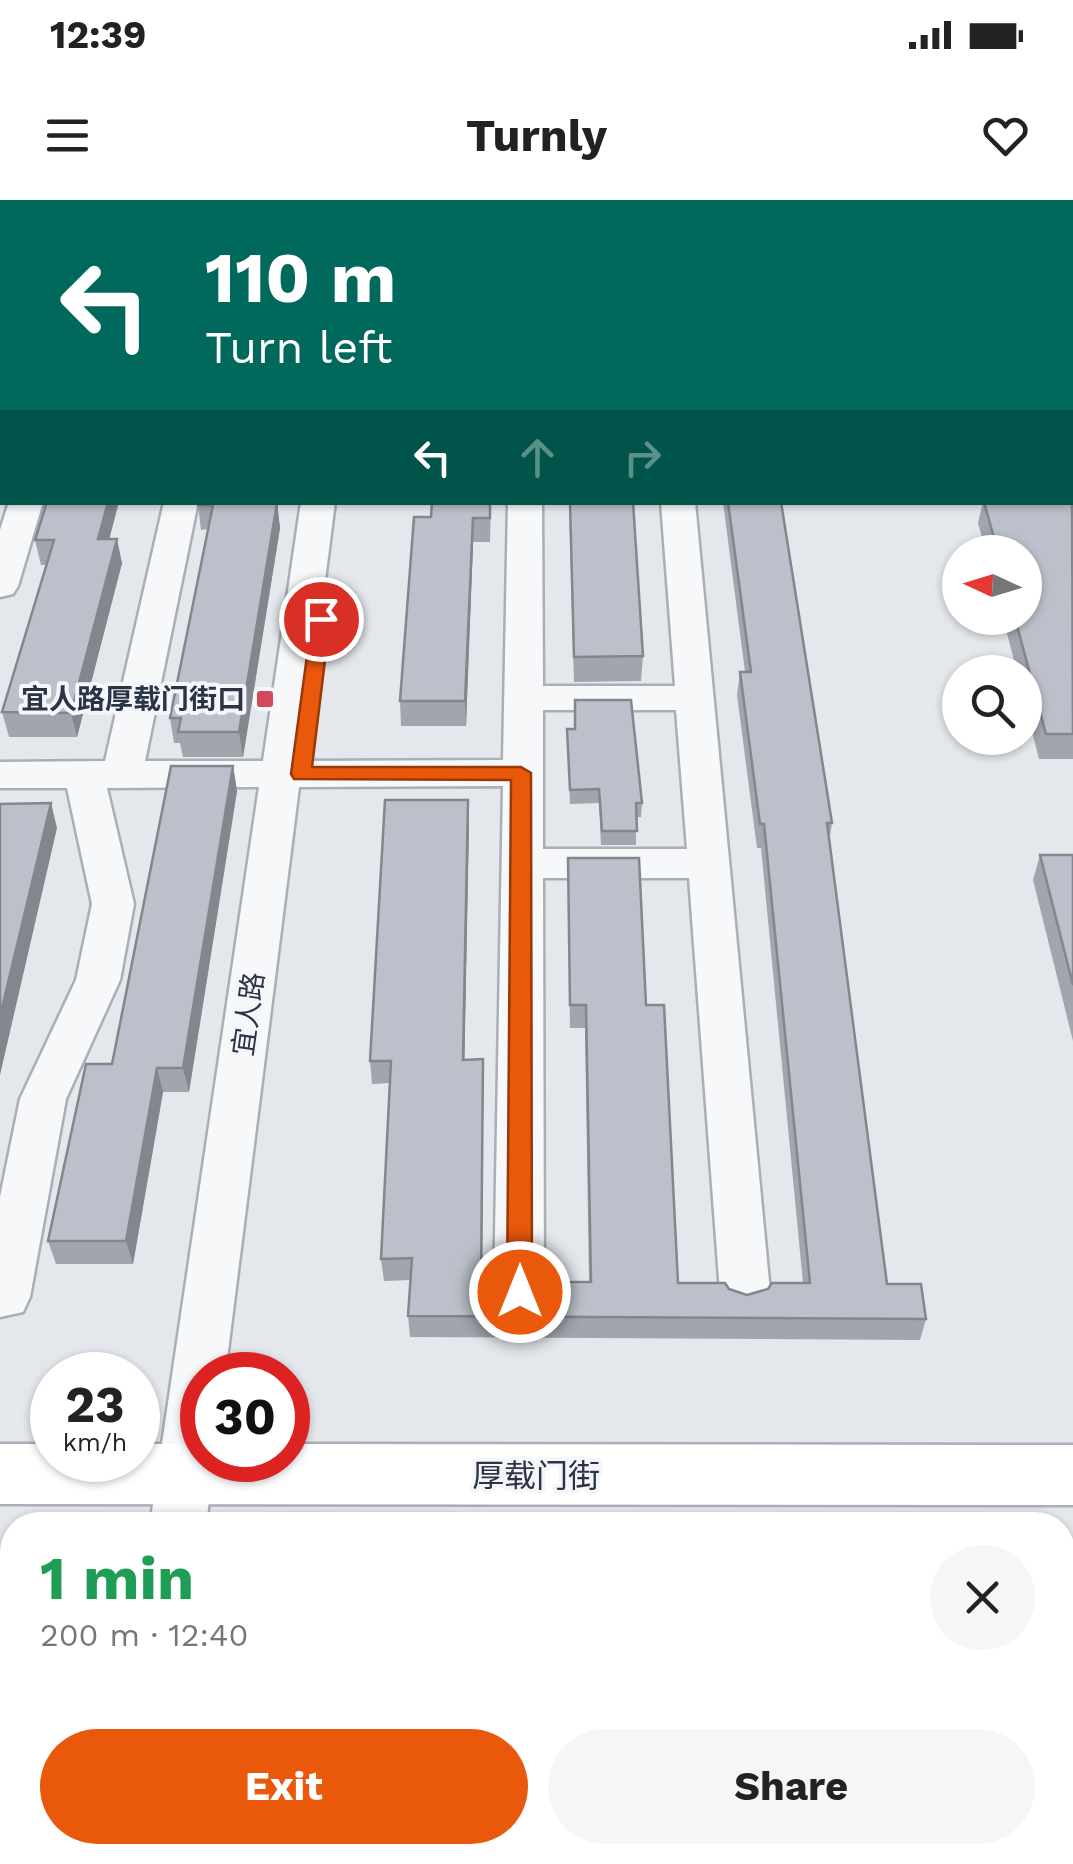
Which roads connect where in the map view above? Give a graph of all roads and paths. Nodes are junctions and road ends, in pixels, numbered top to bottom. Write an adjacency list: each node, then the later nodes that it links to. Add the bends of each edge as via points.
1 (25, 505): 7 (street)
2 (180, 505): 13 (street)
3 (318, 505): 11 (street, 宜人路)
4 (336, 505): 11 (street, 宜人路)
5 (525, 505): 8 (street)
6 (678, 505): 9 (street)
7 (0, 586)
8 (522, 698): 9 (street); 10 (street)
9 (694, 698): 15 (street)
10 (521, 773): 11 (street); 14 (street)
11 (291, 774): 13 (street); 19 (street, 宜人路); 22 (street, 宜人路)
12 (0, 775): 13 (street)
13 (103, 775): 18 (street, via 113,904 98,980 42,1099)
14 (521, 863): 15 (street); 16 (street)
15 (709, 864): 17 (street)
16 (520, 1292)
17 (745, 1292)
18 (5, 1297)
19 (225, 1352)
20 (0, 1474): 22 (main road, 厚载门街)
21 (1073, 1475): 22 (main road, 厚载门街)
22 (197, 1492)

